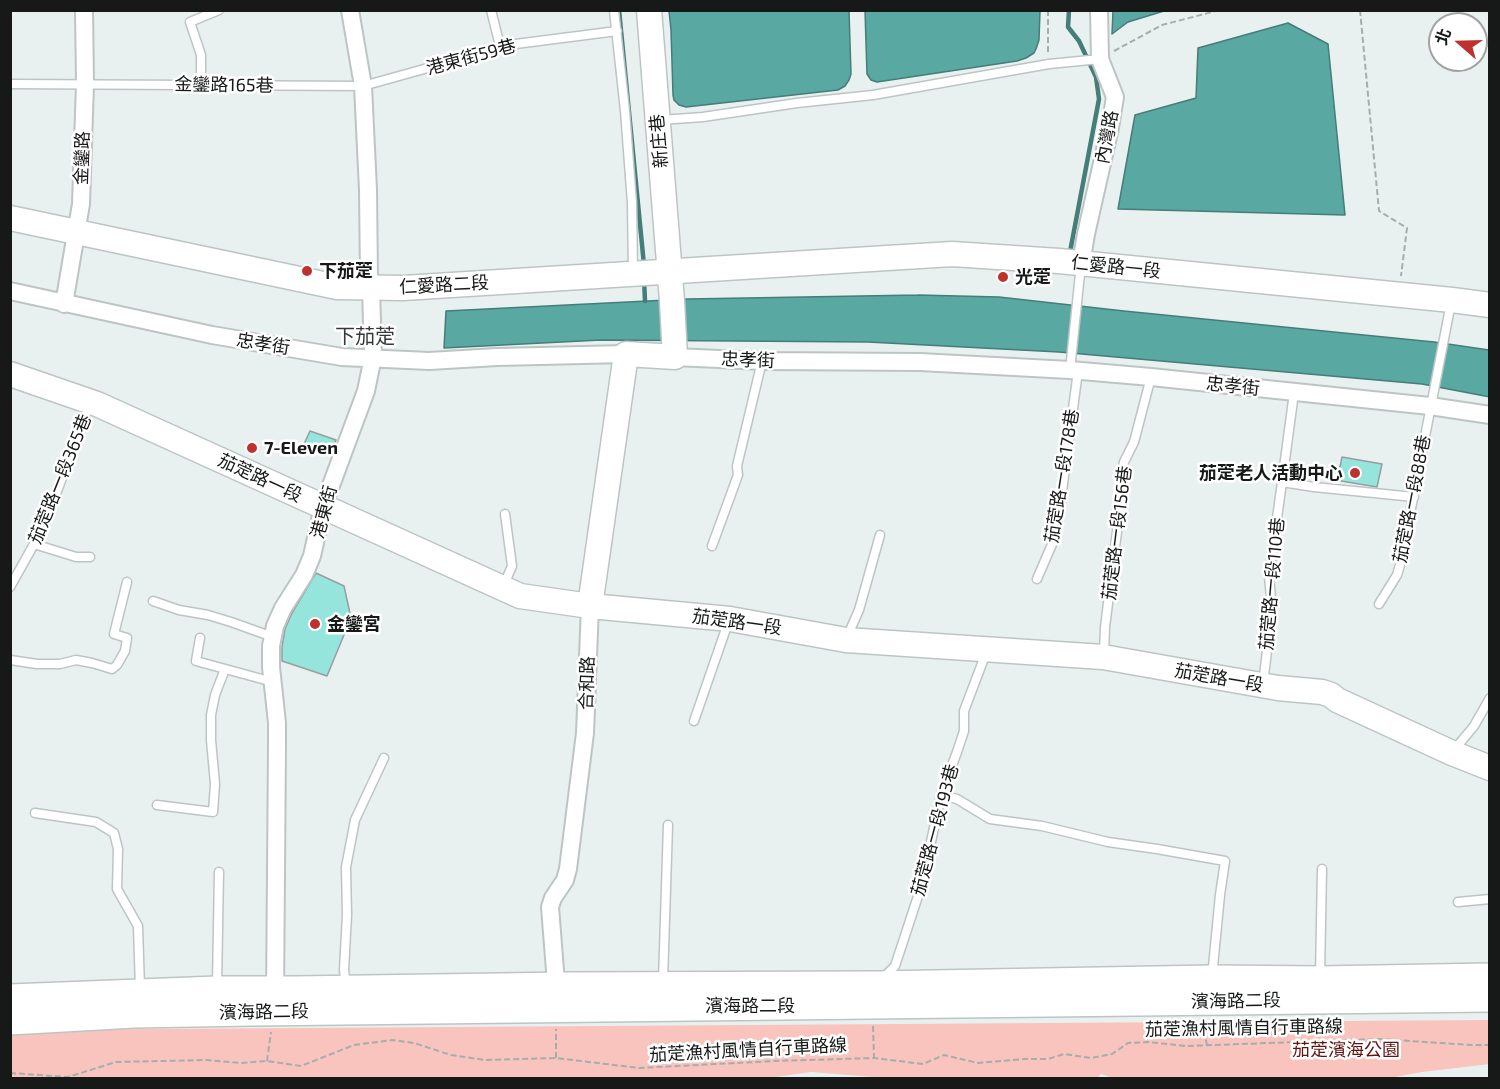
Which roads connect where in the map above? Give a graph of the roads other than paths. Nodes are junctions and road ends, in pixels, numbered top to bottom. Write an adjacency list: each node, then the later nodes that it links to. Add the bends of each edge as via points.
1 (84, 10): 12 (street, 金鑾路)
2 (219, 10): 13 (lane, via 190,22 201,55)
3 (350, 10): 14 (street, 港東街)
4 (491, 10): 9 (lane)
5 (614, 10): 8 (lane)
6 (650, 10): 15 (street, 新庄巷)
7 (1099, 10): 10 (street, 內灣路)
8 (617, 32): 9 (lane, 港東街59巷); 19 (lane, via 630,180)
9 (500, 46): 14 (lane, 港東街59巷)
10 (1100, 59): 15 (lane, via 1049,64 873,95); 18 (street, 內灣路, via 1115,97)
11 (10, 84): 12 (lane, 金鑾路165巷)
12 (85, 84): 13 (lane, 金鑾路165巷); 17 (street, 金鑾路, via 81,204)
13 (201, 85): 14 (lane, 金鑾路165巷)
14 (363, 86): 20 (street, 港東街)
15 (657, 120): 19 (street, 新庄巷)
16 (10, 218): 17 (street, 仁愛路二段)
17 (76, 232): 20 (street, 仁愛路二段, via 337,287); 23 (street, 金鑾路)
18 (1081, 264): 19 (street, 仁愛路一段, via 952,254); 22 (street, 仁愛路一段); 29 (lane, 茄萣路一段178巷)
19 (649, 273): 20 (street, 仁愛路二段); 25 (street, 新庄巷, via 672,301)
20 (371, 288): 27 (street, 港東街)
21 (10, 291): 23 (street, 忠孝街)
22 (1452, 300): 24 (street, 仁愛路一段); 34 (lane, 茄萣路一段88巷)
23 (64, 304): 27 (street, 忠孝街, via 212,335 342,357)
24 (1490, 305)
25 (675, 350): 26 (street, 忠孝街); 28 (street, 忠孝街)
26 (626, 354): 27 (street, 忠孝街, via 429,361); 50 (street, 合和路)
27 (373, 357): 38 (street, 港東街, via 366,391)
28 (762, 362): 29 (street, 忠孝街); 42 (lane, via 738,475)
29 (1073, 366): 31 (street, 忠孝街); 44 (lane, 茄萣路一段178巷, via 1059,514 1053,542)
30 (10, 374): 33 (street, 茄萣路一段)
31 (1151, 377): 32 (street, 忠孝街); 56 (lane, 茄萣路一段156巷, via 1122,472)
32 (1293, 393): 34 (street, 忠孝街); 36 (lane, 茄萣路一段110巷)
33 (91, 401): 38 (street, 茄萣路一段); 41 (lane, 茄萣路一段365巷)
34 (1430, 406): 35 (street, 忠孝街); 37 (lane, 茄萣路一段88巷)
35 (1490, 415)
36 (1282, 482): 37 (lane); 60 (lane, 茄萣路一段110巷, via 1269,576 1272,609)
37 (1414, 497): 49 (lane, 茄萣路一段88巷, via 1397,575)
38 (323, 507): 46 (street, 茄萣路一段); 52 (street, 港東街, via 312,556 283,608)
39 (505, 514): 46 (lane, via 512,566 506,580)
40 (880, 534): 54 (lane, via 859,610)
41 (34, 544): 43 (lane, via 76,557); 47 (lane, 茄萣路一段365巷)
42 (712, 546)
43 (90, 557)
44 (1037, 579)
45 (127, 582): 57 (lane, via 114,634 127,638 125,651 112,669 76,660 37,664)
46 (494, 584): 50 (street, 茄萣路一段, via 520,596)
47 (10, 587)
48 (153, 600): 52 (lane)
49 (1379, 604)
50 (590, 606): 51 (street, 茄萣路一段); 82 (street, 合和路, via 585,733 568,869 550,908)
51 (730, 619): 54 (street, 茄萣路一段); 62 (lane)
52 (273, 637): 59 (street, 港東街)
53 (200, 638): 58 (lane, via 196,661)
54 (846, 640): 55 (street, 茄萣路一段)
55 (987, 649): 56 (street, 茄萣路一段); 66 (lane, 茄萣路一段193巷, via 964,711 964,731)
56 (1103, 657): 60 (street, 茄萣路一段)
57 (10, 660)
58 (225, 669): 59 (lane); 67 (lane, via 211,715 213,812)
59 (273, 682): 86 (street, 港東街, via 277,744)
60 (1263, 686): 63 (street, 茄萣路一段, via 1331,695)
61 (1490, 698): 63 (lane)
62 (694, 721)
63 (1452, 753): 65 (street, 茄萣路一段)
64 (384, 758): 79 (lane, via 355,820 346,867)
65 (1490, 768)
66 (941, 795): 81 (lane, via 957,799 990,819 1225,861); 85 (lane, 茄萣路一段193巷, via 922,884 895,966)
67 (157, 805)
68 (35, 813): 80 (lane, via 96,822 114,833 118,849 117,889 138,926)
69 (668, 825): 76 (lane)
70 (1322, 869): 75 (lane)
71 (219, 872): 78 (lane)
72 (1490, 899): 73 (lane)
73 (1458, 902)
74 (1490, 976): 77 (main road, 濱海路二段)
75 (1320, 980): 77 (main road, 濱海路二段); 81 (main road, 濱海路二段)
76 (663, 986): 82 (main road, 濱海路二段); 85 (main road, 濱海路二段)
77 (1439, 988): 81 (main road, 濱海路二段); 84 (main road, 濱海路二段)
78 (217, 990): 80 (main road, 濱海路二段); 86 (main road, 濱海路二段)
79 (346, 990): 82 (main road, 濱海路二段); 86 (main road, 濱海路二段)
80 (140, 993): 83 (main road, 濱海路二段)
81 (1208, 994): 85 (main road, 濱海路二段)
82 (557, 997): 85 (main road, 濱海路二段); 86 (main road, 濱海路二段)
83 (10, 998)
84 (1490, 998)
85 (875, 999)
86 (275, 1001): 87 (main road, 濱海路二段)
87 (10, 1021)

